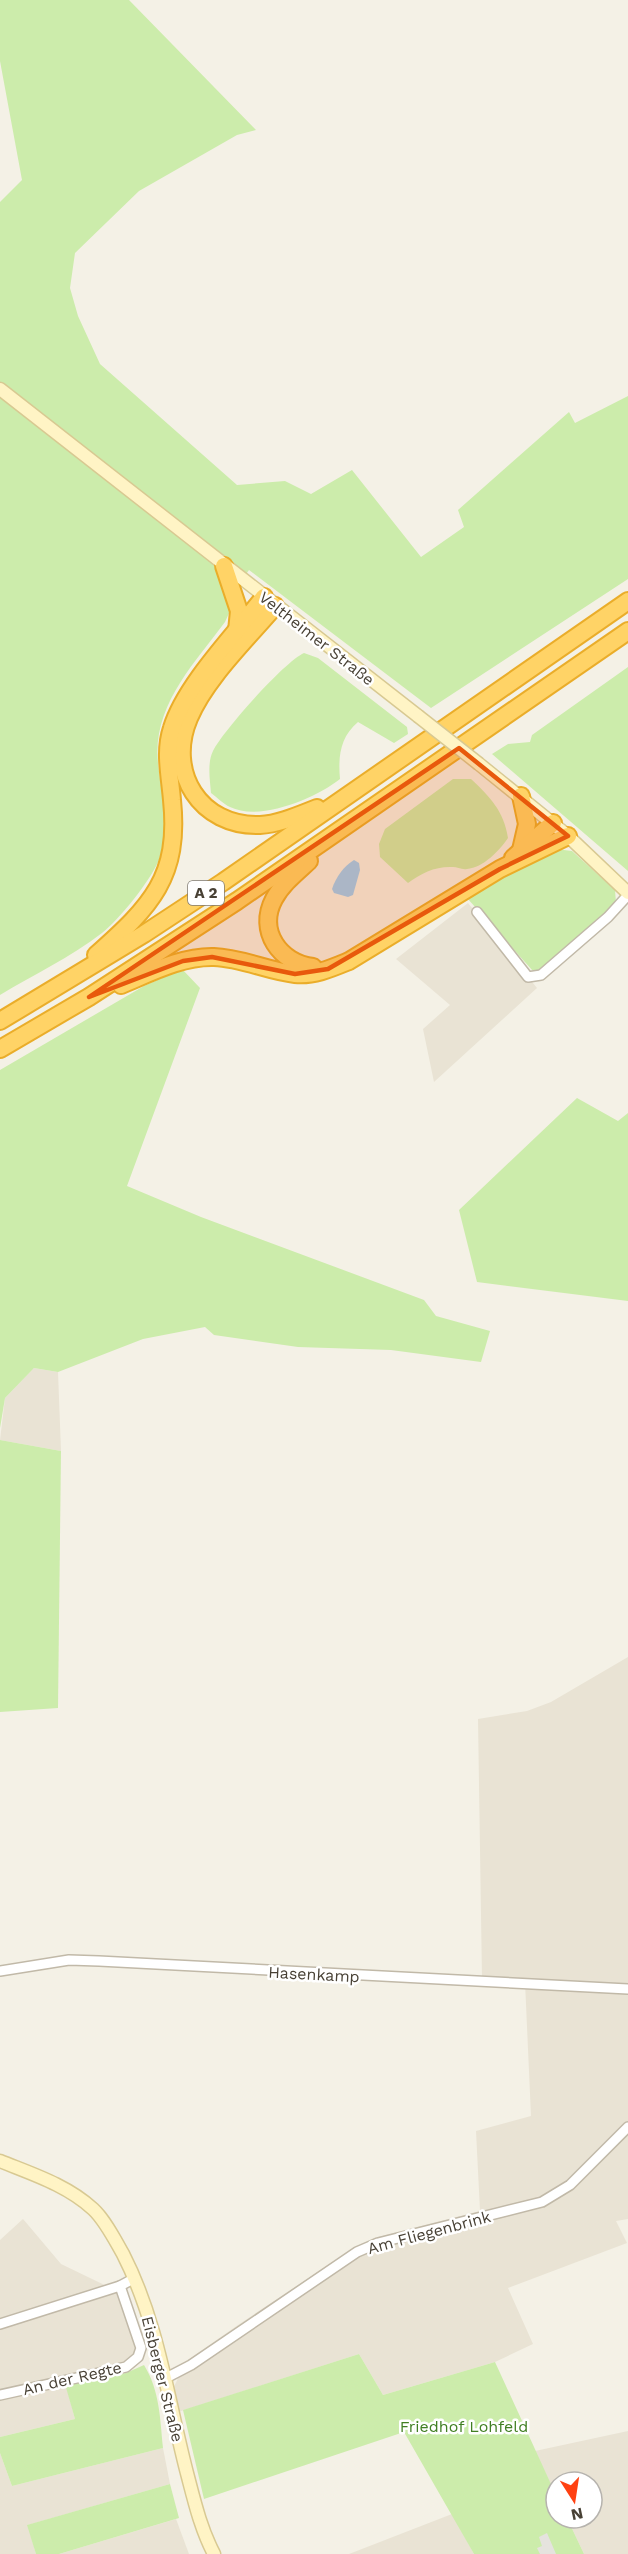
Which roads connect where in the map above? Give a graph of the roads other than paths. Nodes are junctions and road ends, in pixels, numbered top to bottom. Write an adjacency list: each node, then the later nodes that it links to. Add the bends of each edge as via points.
1 (0, 389): 2 (main road, Veltheimer Straße)
2 (224, 566): 3 (main road, Veltheimer Straße); 5 (highway, via 238,603)
3 (269, 602): 5 (highway); 7 (highway, via 201,695 183,736 184,775 205,806 217,816 238,824 262,825 293,817); 8 (main road, Veltheimer Straße, bridge)
4 (628, 602): 7 (highway, A 2)
5 (237, 631): 17 (highway, via 193,689 172,728 167,748 174,844 159,888 129,926)
6 (628, 631): 9 (highway, A 2)
7 (345, 796): 17 (highway, A 2, via 154,928)
8 (521, 796): 10 (main road, Veltheimer Straße); 12 (highway, via 527,824)
9 (352, 821): 16 (highway, via 283,885 273,901 268,929 277,949 294,963 311,967); 18 (highway, A 2)
10 (553, 823): 11 (main road, Veltheimer Straße); 12 (highway)
11 (568, 836): 13 (highway); 14 (main road, Veltheimer Straße)
12 (521, 850): 13 (highway)
13 (501, 869): 16 (highway)
14 (628, 894): 15 (street, Veltheimer Straße, via 600,924 534,978 528,977)
15 (477, 912)
16 (349, 961): 18 (highway, via 313,973 295,974 232,959 183,961)
17 (63, 984): 19 (highway, A 2)
18 (89, 997): 20 (highway, A 2)
19 (0, 1021)
20 (0, 1049)
21 (0, 1971): 22 (street, Hasenkamp, via 69,1960)
22 (628, 1989)
23 (628, 2127): 28 (street, Am Fliegenbrink, via 570,2185 542,2202 378,2243)
24 (0, 2162): 25 (main road, Eisberger Straße, via 56,2184 93,2209)
25 (135, 2278): 26 (street); 28 (main road, Eisberger Straße)
26 (120, 2286): 27 (street); 29 (street, An der Regte, via 141,2348 133,2363)
27 (0, 2324)
28 (166, 2378): 30 (main road, Eisberger Straße, via 172,2418 202,2533)
29 (0, 2395)
30 (214, 2554)

